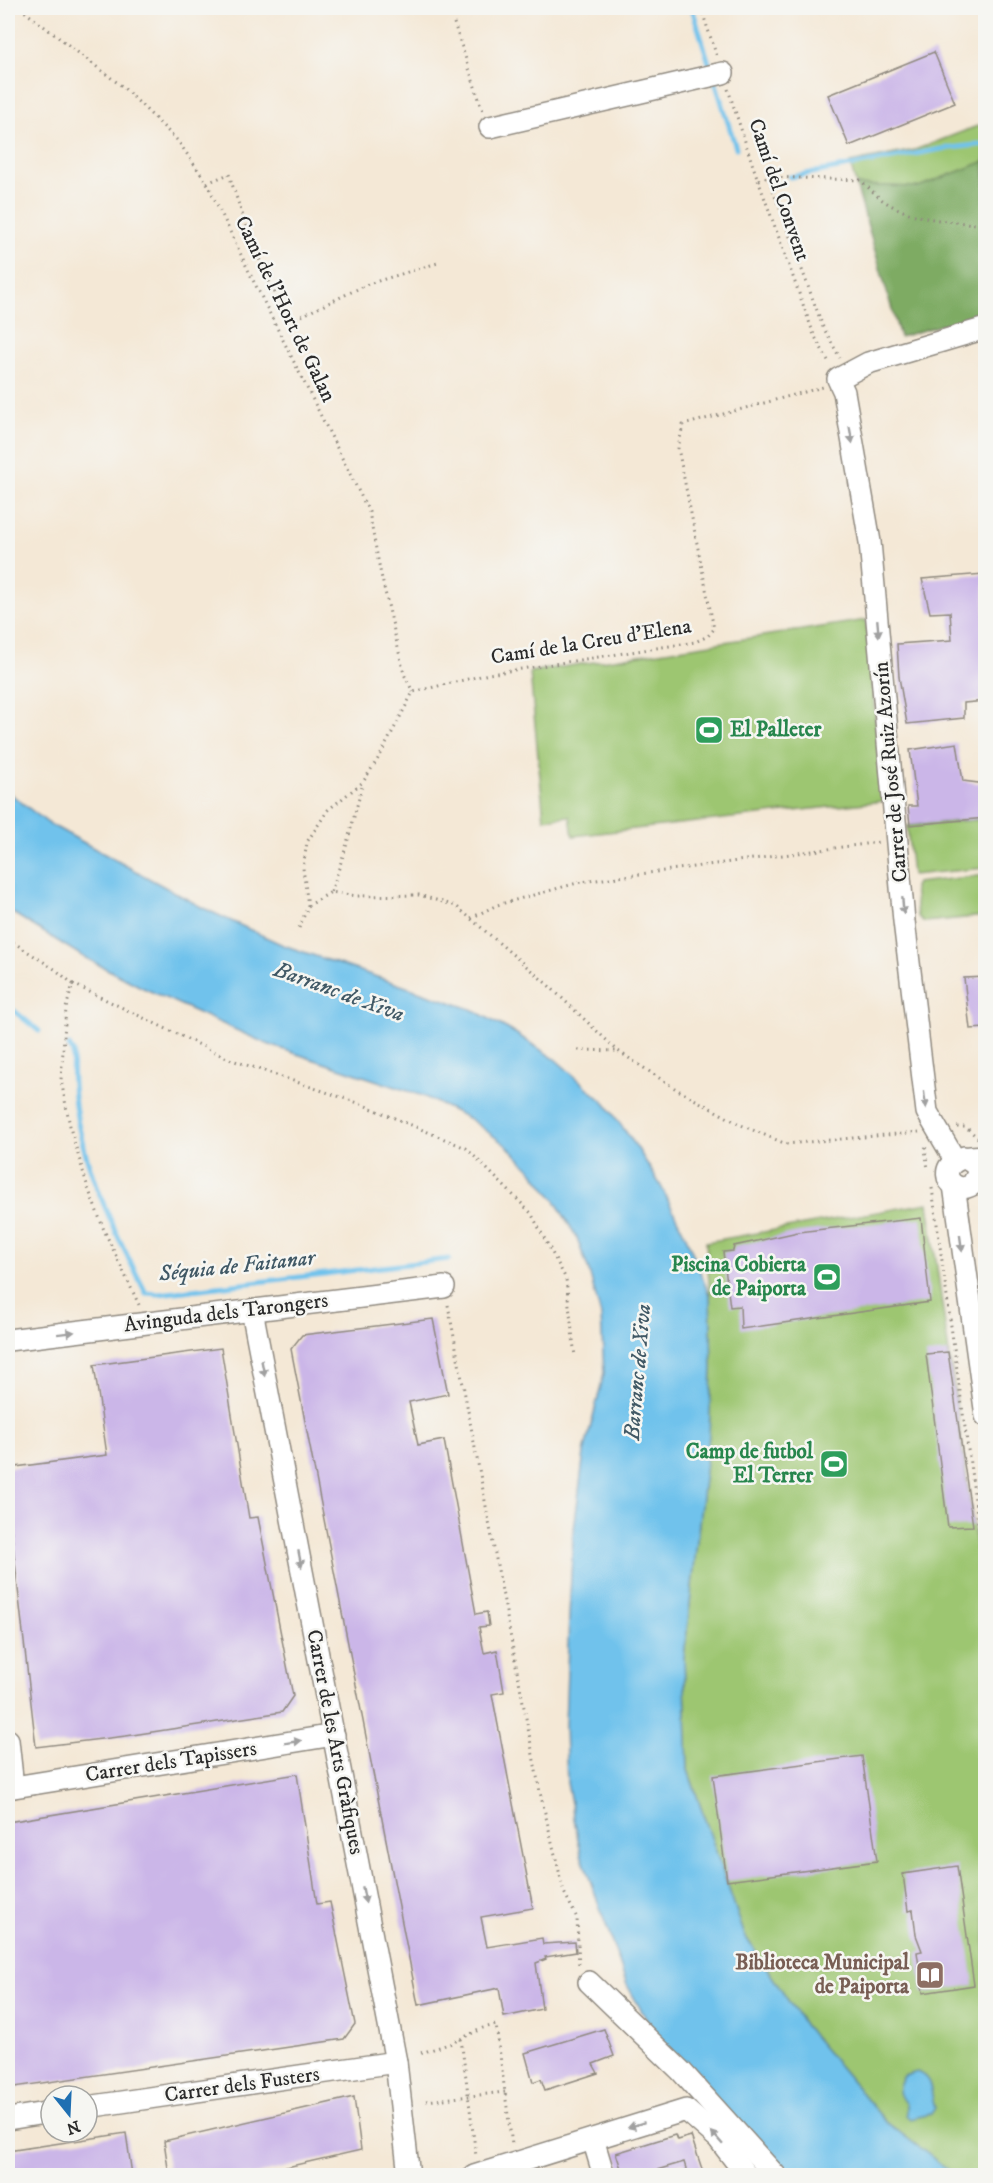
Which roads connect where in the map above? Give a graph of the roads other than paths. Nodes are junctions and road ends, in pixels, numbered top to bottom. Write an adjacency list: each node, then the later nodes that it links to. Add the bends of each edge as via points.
1 (723, 73): 2 (street)
2 (490, 126)
3 (986, 328): 4 (street, Carrer de José Ruiz Azorín, one-way to 4, via 840,371 870,542 904,921 927,1112 936,1131)
4 (968, 1158): 5 (street); 6 (street, via 951,1163 947,1172)
5 (981, 1178): 6 (street, via 968,1187)
6 (954, 1185): 9 (street, one-way to 9)
7 (444, 1287): 8 (street, Avinguda dels Tarongers)
8 (252, 1310): 10 (street, Avinguda dels Tarongers, one-way to 8); 12 (street, Carrer de les Arts Gràfiques, one-way to 12)
9 (979, 1310): 11 (street)
10 (8, 1340)
11 (986, 1416)
12 (334, 1735): 14 (street, Carrer dels Tapissers, one-way to 12); 16 (street, Carrer de les Arts Gràfiques, one-way to 16)
13 (8, 1740): 14 (street)
14 (10, 1787)
15 (589, 1982): 25 (street, via 681,2071)
16 (396, 2062): 17 (street, Carrer dels Fusters); 22 (street, Carrer de les Arts Gràfiques)
17 (99, 2105)
18 (39, 2114): 19 (street)
19 (8, 2119)
20 (593, 2139): 21 (street, via 514,2163); 23 (street); 24 (street, one-way to 20, via 709,2129 686,2110)
21 (475, 2170)
22 (409, 2175)
23 (604, 2175)
24 (747, 2175)
25 (777, 2175)

